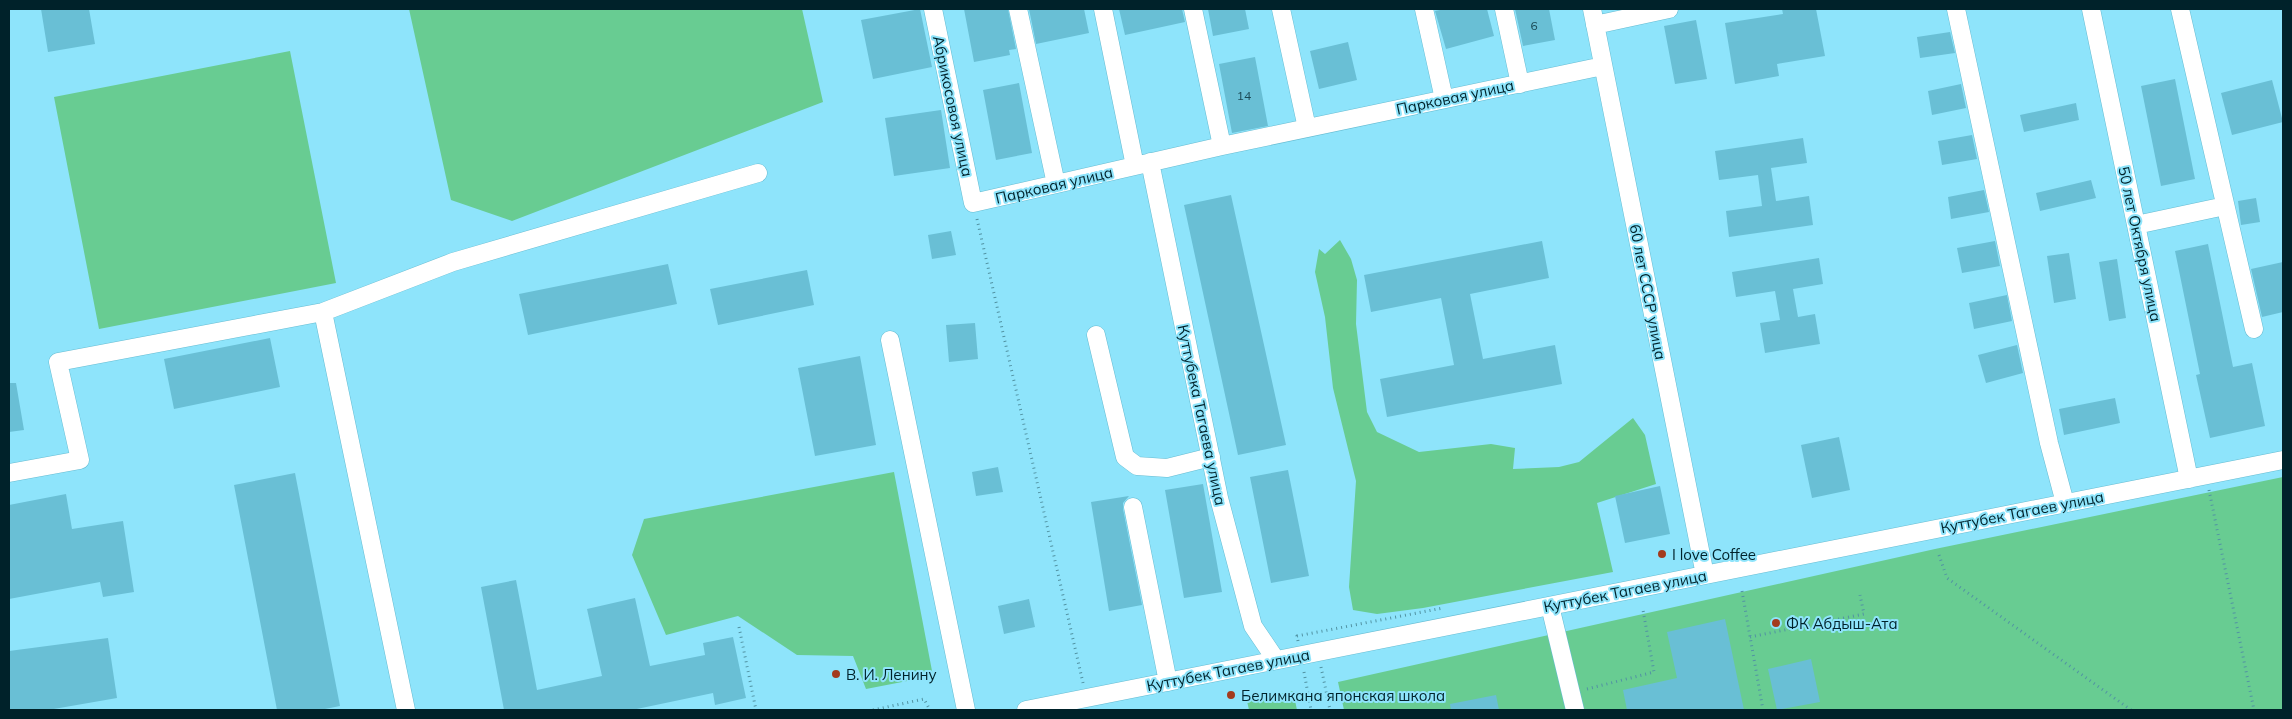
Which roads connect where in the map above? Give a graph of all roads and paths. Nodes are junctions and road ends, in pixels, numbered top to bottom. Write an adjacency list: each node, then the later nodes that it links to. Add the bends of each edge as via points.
1 (933, 9): 21 (street, Абрикосовоя улица)
2 (1018, 9): 20 (street)
3 (1103, 9): 18 (street)
4 (1193, 9): 17 (street)
5 (1281, 9): 16 (street)
6 (1424, 9): 15 (street)
7 (1504, 9): 14 (street)
8 (1669, 9): 12 (street)
9 (1956, 9): 33 (street, via 2049,443)
10 (2091, 9): 23 (street, 50 лет Октября улица)
11 (2180, 9): 22 (street)
12 (1594, 17): 13 (street, 60 лет СССР улица)
13 (1603, 66): 14 (street, Парковая улица); 36 (street, 60 лет СССР улица)
14 (1520, 84): 15 (street, Парковая улица)
15 (1444, 99): 16 (street, Парковая улица)
16 (1307, 128): 17 (street, Парковая улица)
17 (1222, 146): 18 (street, Парковая улица)
18 (1143, 164): 20 (street, Парковая улица); 28 (street, Куттубека Тагаева улица)
19 (758, 173): 24 (street, via 453,262)
20 (1056, 184): 21 (street, Парковая улица)
21 (973, 203): 47 (path)
22 (2226, 206): 23 (street); 25 (street)
23 (2136, 225): 31 (street, 50 лет Октября улица)
24 (324, 312): 30 (street, via 58,362 80,460); 48 (street)
25 (2254, 329)
26 (1096, 336): 28 (street, via 1125,457 1137,466 1167,468)
27 (890, 340): 52 (street)
28 (1211, 457): 44 (street, Куттубека Тагаева улица, via 1253,626)
29 (2283, 460): 31 (street, Куттубек Тагаев улица)
30 (9, 473)
31 (2189, 479): 33 (street, Куттубек Тагаев улица)
32 (2212, 499): 58 (path)
33 (2065, 503): 36 (street, Куттубек Тагаев улица)
34 (1133, 507): 45 (street)
35 (1939, 555): 57 (path, via 1947,578)
36 (1705, 575): 39 (street, Куттубек Тагаев улица)
37 (1742, 591): 42 (path)
38 (1860, 595): 42 (path, via 1864,614)
39 (1550, 606): 43 (street, Куттубек Тагаев улица); 46 (street)
40 (1643, 610): 46 (path, via 1654,672)
41 (739, 627): 49 (path)
42 (1750, 637): 56 (path)
43 (1318, 652): 44 (street, Куттубек Тагаев улица); 54 (path)
44 (1276, 660): 45 (street, Куттубек Тагаев улица)
45 (1168, 682): 47 (street, Куттубек Тагаев улица)
46 (1571, 693): 55 (street)
47 (1087, 698): 53 (street, Куттубек Тагаев улица)
48 (406, 710)
49 (756, 710)
50 (873, 710): 51 (path, via 924,699)
51 (930, 710)
52 (966, 710)
53 (1026, 710)
54 (1330, 710)
55 (1575, 710)
56 (1763, 710)
57 (2131, 710)
58 (2254, 710)

